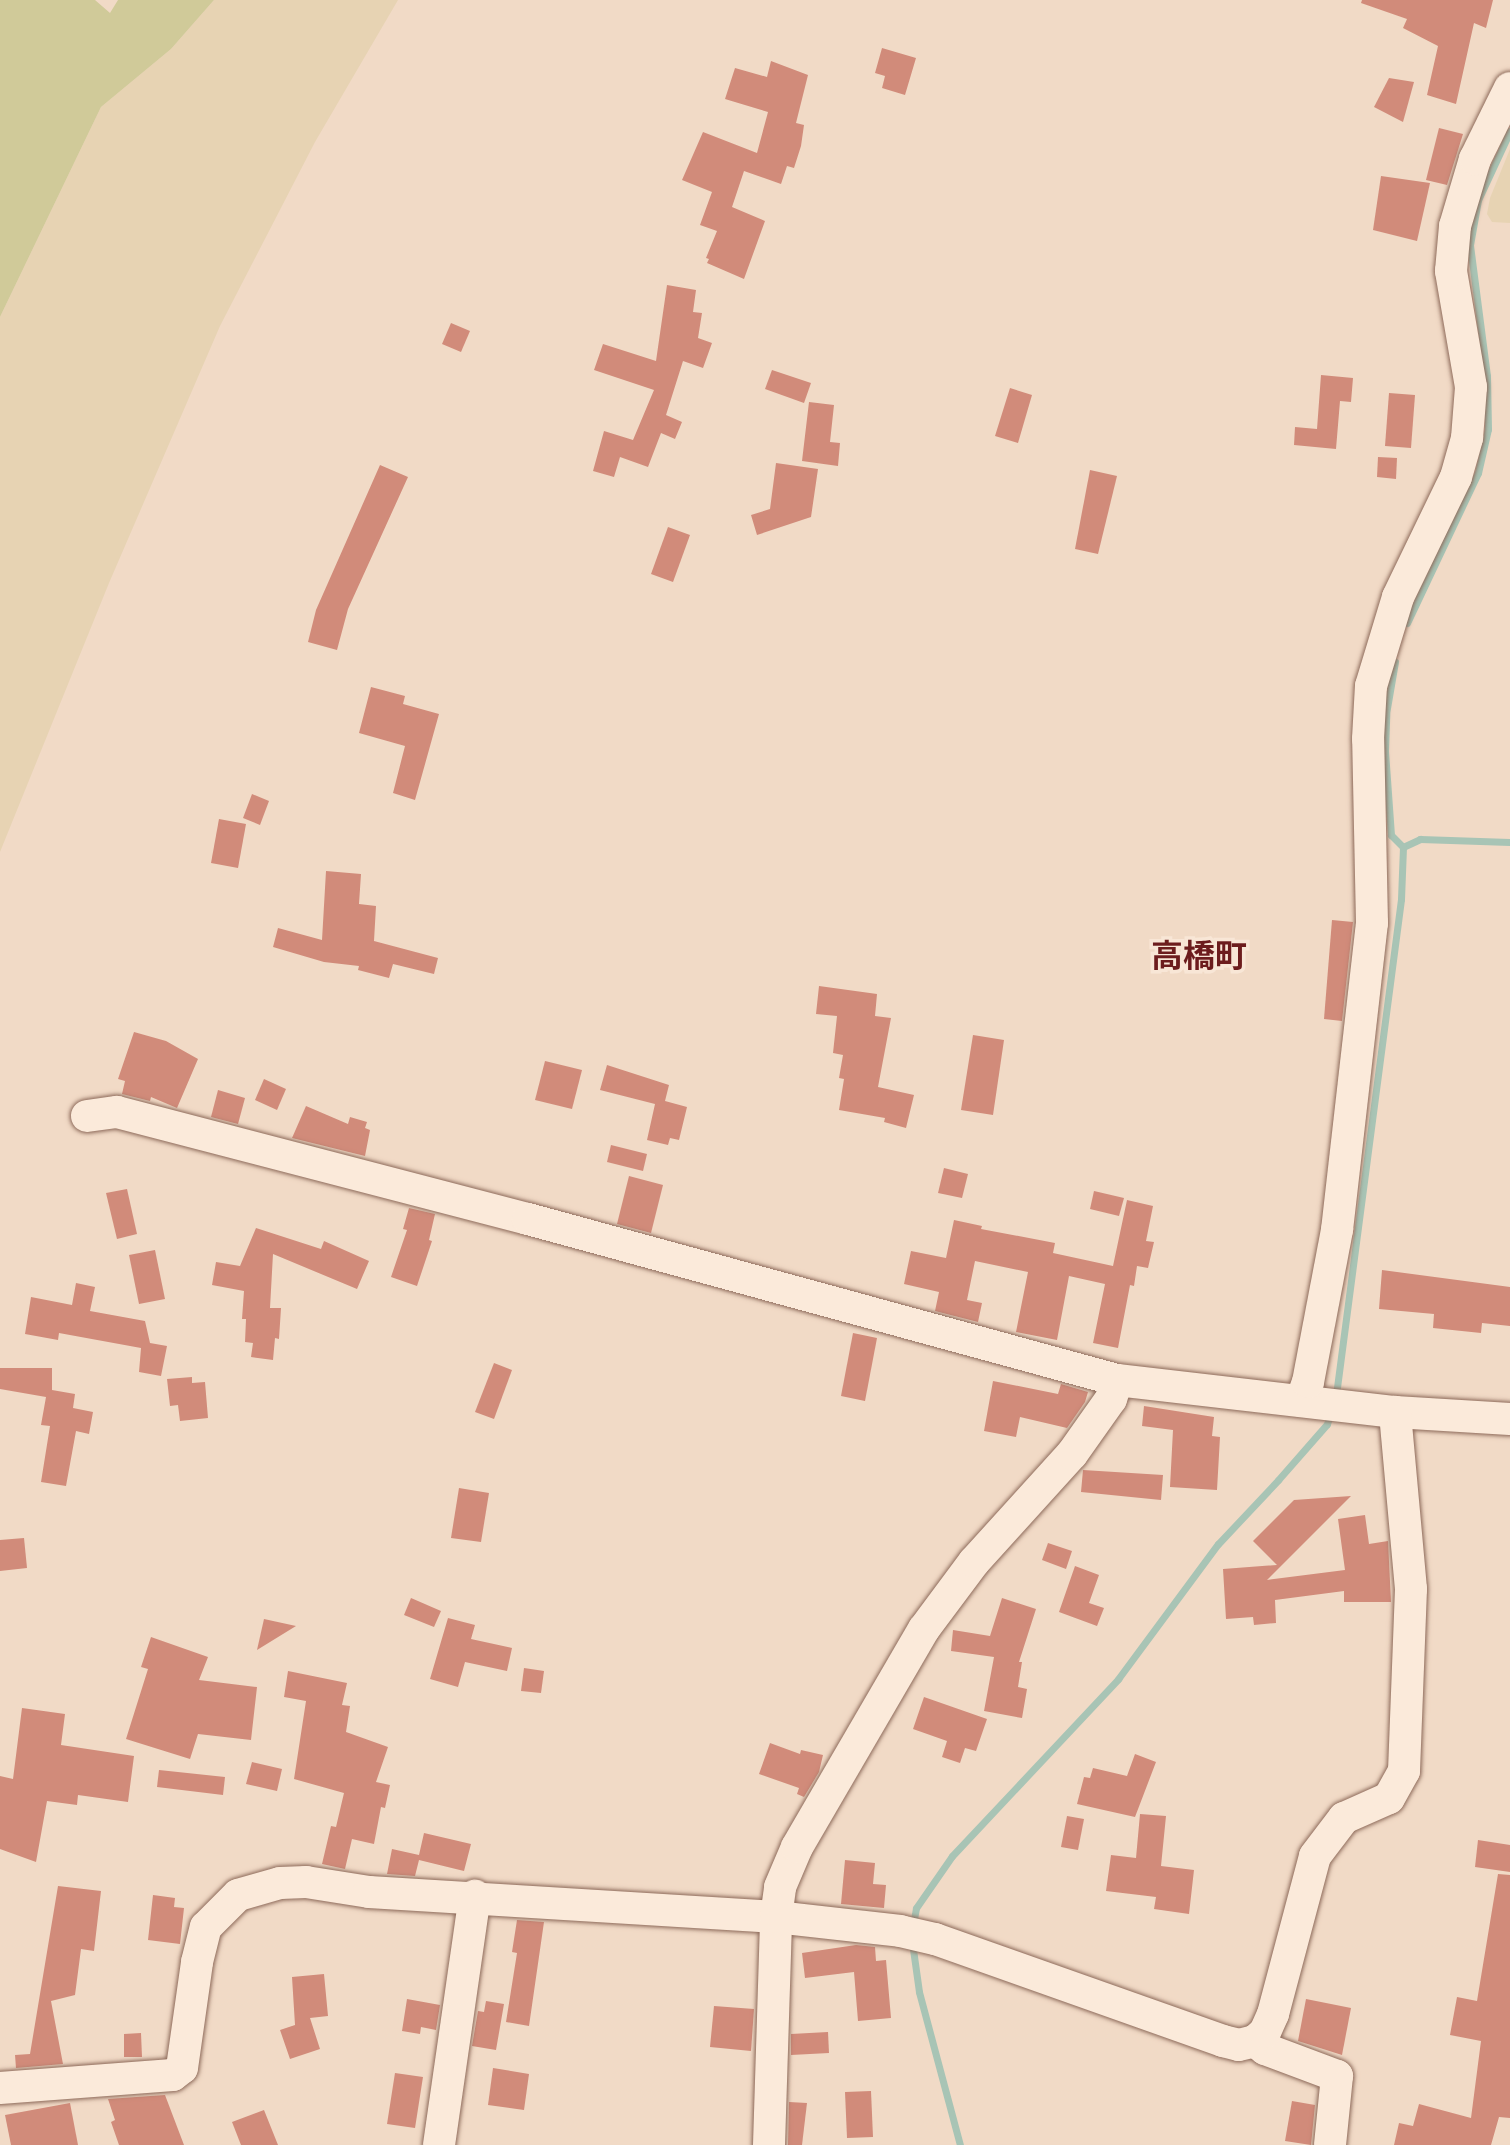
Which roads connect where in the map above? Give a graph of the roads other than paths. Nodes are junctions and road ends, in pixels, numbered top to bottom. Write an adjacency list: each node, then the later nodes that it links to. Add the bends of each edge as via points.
1 (1510, 88): 4 (street, via 1475,159 1455,226 1451,271 1471,387 1467,438 1456,477 1398,597 1371,686 1372,923 1337,1230 1308,1382)
2 (87, 1116): 3 (street, via 117,1112)
3 (1117, 1380): 4 (street); 8 (street, via 1111,1399 1072,1454 974,1562 896,1672 797,1847 780,1887)
4 (1310, 1402): 5 (street)
5 (1395, 1412): 6 (street); 9 (street, via 1411,1589 1404,1771 1389,1798 1344,1818 1315,1856 1273,2014)
6 (1510, 1419)
7 (475, 1896): 8 (street); 10 (street, via 369,1892 306,1882 238,1895 206,1927 182,2068 173,2075); 11 (street)
8 (776, 1917): 9 (street, via 935,1939 1223,2041); 12 (street)
9 (1255, 2041): 13 (street, via 1337,2076)
10 (0, 2088)
11 (439, 2145)
12 (769, 2145)
13 (1330, 2145)

